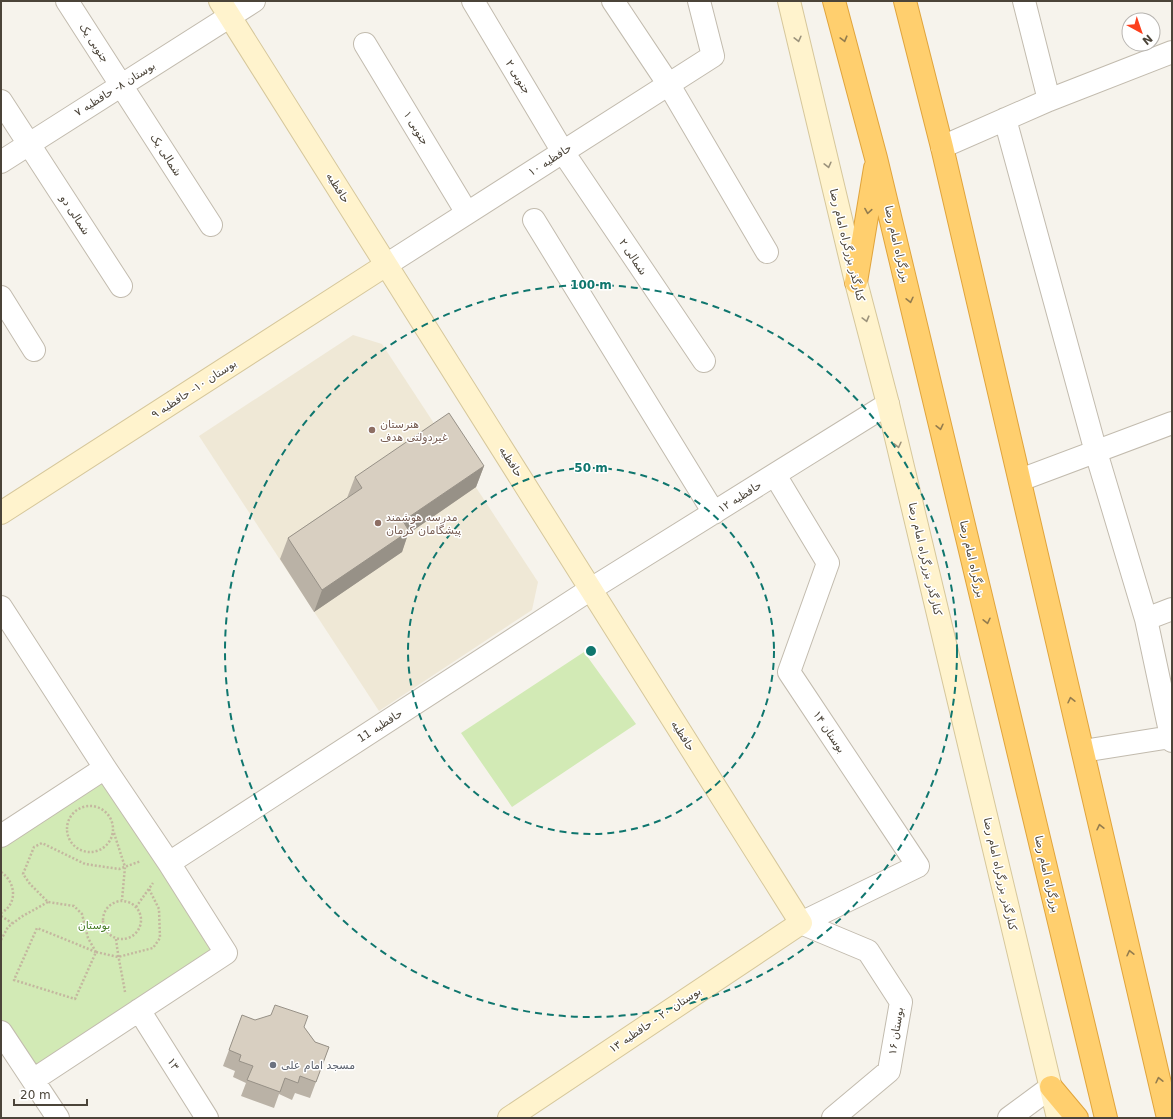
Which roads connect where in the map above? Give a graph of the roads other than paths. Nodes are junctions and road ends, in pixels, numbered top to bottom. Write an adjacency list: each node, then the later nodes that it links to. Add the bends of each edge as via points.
1 (67, 1): 14 (street, جنوبی یک)
2 (254, 1): 10 (street, بوستان ۸- حافظیه ۷)
3 (472, 1): 20 (street, ۲ جنوبی)
4 (613, 1): 13 (street)
5 (699, 1): 13 (street, حافظیه ۱۰, via 714,56)
6 (789, 1): 28 (street, کنارگذر بزرگراه امام رضا, one-way to 28)
7 (834, 1): 21 (highway, بزرگراه امام رضا, one-way to 21)
8 (905, 1): 19 (highway)
9 (1024, 1): 15 (street)
10 (225, 9): 14 (street, بوستان ۸- حافظیه ۷); 27 (street, حافظیه)
11 (365, 44): 23 (street, ۱ جنوبی)
12 (1172, 52): 15 (street)
13 (669, 84): 20 (street, حافظیه ۱۰); 26 (street)
14 (121, 86): 18 (street, بوستان ۸- حافظیه ۷); 25 (street, شمالی یک)
15 (1050, 100): 17 (street)
16 (1, 101): 18 (street, شمالی دو)
17 (1005, 119): 19 (street); 35 (street)
18 (29, 144): 22 (street, بوستان ۸- حافظیه ۷); 29 (street, شمالی دو)
19 (942, 147): 37 (highway)
20 (562, 152): 23 (street, حافظیه ۱۰); 32 (street, ۲ شمالی)
21 (876, 158): 28 (highway, one-way to 28); 61 (highway, بزرگراه امام رضا, one-way to 61)
22 (1, 162)
23 (468, 213): 27 (street, حافظیه ۱۰)
24 (534, 220): 38 (street)
25 (211, 225)
26 (767, 252)
27 (386, 265): 39 (street, بوستان ۱۰- حافظیه ۹); 40 (street, حافظیه)
28 (856, 282): 33 (street, کنارگذر بزرگراه امام رضا, one-way to 33)
29 (121, 286)
30 (1, 297): 31 (street)
31 (34, 350)
32 (704, 361)
33 (888, 404): 36 (street, حافظیه ۱۲); 53 (street, کنارگذر بزرگراه امام رضا, one-way to 53)
34 (1172, 423): 35 (street)
35 (1096, 452): 37 (street); 43 (street)
36 (775, 475): 38 (street, حافظیه ۱۲); 49 (street, بوستان ۱۴, via 828,563 789,672 918,866)
37 (1020, 480): 45 (highway, one-way to 37)
38 (714, 512): 40 (street, حافظیه ۱۲)
39 (1, 513)
40 (591, 590): 48 (street, حافظیه 11); 49 (street, حافظیه)
41 (1, 607): 46 (street)
42 (1172, 609): 43 (street)
43 (1146, 619): 44 (street)
44 (1172, 739): 45 (street)
45 (1083, 751): 62 (highway, one-way to 45)
46 (105, 768): 47 (street); 48 (street)
47 (1, 836)
48 (162, 865): 50 (street, via 226,953)
49 (801, 923): 56 (street, بوستان ۲۰ - حافظیه ۱۳); 57 (street, بوستان ۱۶, via 868,951 901,1002 889,1071)
50 (139, 1010): 52 (street); 55 (street, ۱۳)
51 (1, 1032): 52 (street)
52 (33, 1080): 54 (street)
53 (1051, 1087): 58 (street); 59 (street, کنارگذر بزرگراه امام رضا); 60 (highway)
54 (58, 1118)
55 (207, 1118)
56 (509, 1118)
57 (833, 1118)
58 (1008, 1118)
59 (1058, 1118)
60 (1077, 1118)
61 (1106, 1118)
62 (1168, 1118)

